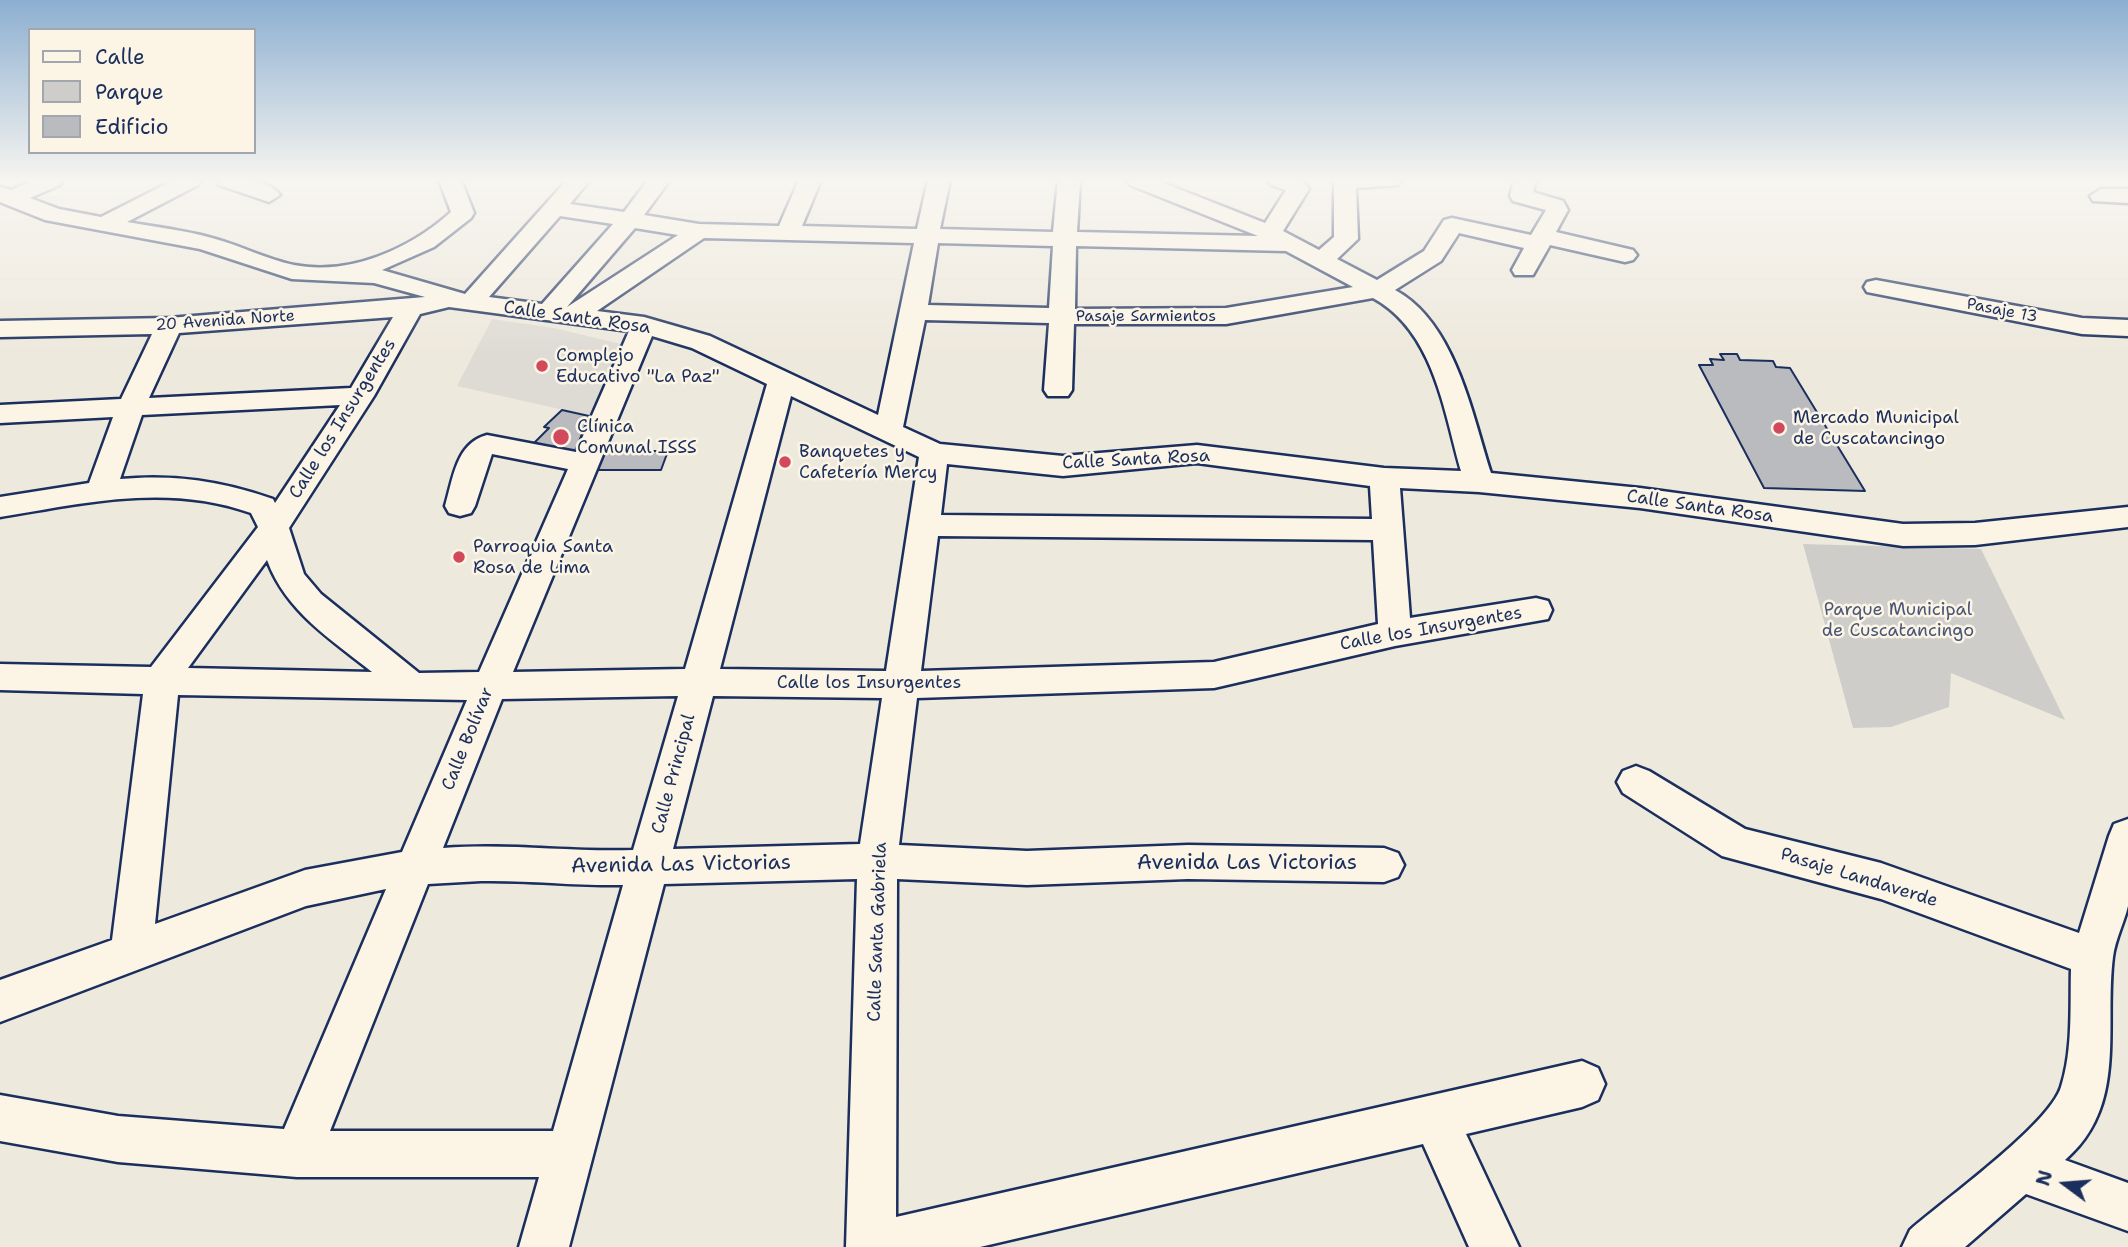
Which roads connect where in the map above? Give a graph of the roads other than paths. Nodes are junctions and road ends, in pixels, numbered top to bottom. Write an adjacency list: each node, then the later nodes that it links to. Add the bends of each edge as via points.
1 (178, 238): 19 (street, via 292,272)
2 (434, 238): 19 (street)
3 (523, 238): 22 (street)
4 (616, 238): 25 (street)
5 (687, 238): 25 (street)
6 (925, 238): 24 (street)
7 (980, 238): 13 (street)
8 (1197, 238): 15 (street)
9 (1346, 238): 17 (street)
10 (1444, 238): 21 (street, via 1433,256)
11 (1530, 238): 14 (street)
12 (1280, 239): 15 (street); 17 (street)
13 (1063, 240): 15 (street); 26 (street)
14 (1541, 240): 16 (street); 18 (street)
15 (1197, 243)
16 (1625, 255)
17 (1322, 260): 21 (street)
18 (1524, 270)
19 (353, 273): 22 (street)
20 (1876, 287): 29 (street, Pasaje 13, via 2082,326)
21 (1378, 290): 26 (street, Pasaje Sarmientos, via 1226,316); 40 (street, via 1419,324 1442,361)
22 (460, 301): 23 (street, 20 Avenida Norte); 25 (street, Calle Santa Rosa)
23 (411, 308): 28 (street, 20 Avenida Norte); 33 (street, Calle los Insurgentes)
24 (912, 312): 26 (street, Pasaje Sarmientos); 36 (street)
25 (561, 315): 27 (street, Calle Santa Rosa)
26 (1063, 317): 32 (street)
27 (644, 325): 31 (street, Calle Santa Rosa, via 701,342); 38 (street, Calle Bolívar)
28 (169, 326): 30 (street, 20 Avenida Norte); 34 (street)
29 (2128, 328)
30 (0, 329)
31 (781, 383): 36 (street, Calle Santa Rosa); 52 (street, Calle Principal)
32 (1058, 390)
33 (360, 396): 34 (street); 46 (street, Calle los Insurgentes)
34 (130, 409): 35 (street); 41 (street)
35 (0, 414)
36 (888, 429): 37 (street, Calle Santa Rosa)
37 (934, 453): 39 (street, Calle Santa Rosa, via 1063,466 1197,454); 45 (street, Calle Santa Gabriela)
38 (585, 463): 42 (street, via 487,444 476,452); 54 (street, Calle Bolívar)
39 (1384, 478): 40 (street, Calle Santa Rosa); 47 (street)
40 (1479, 482): 44 (street, Calle Santa Rosa, via 1640,498 1903,535 1975,534)
41 (101, 491): 43 (street); 46 (street, via 201,487 262,506)
42 (460, 506)
43 (0, 507)
44 (2128, 517)
45 (924, 525): 47 (street); 53 (street, Calle Santa Gabriela)
46 (274, 528): 51 (street, Calle los Insurgentes); 55 (street, via 284,565 297,588 314,607 390,664)
47 (1389, 530): 49 (street)
48 (1536, 610): 49 (street, Calle los Insurgentes)
49 (1395, 633): 53 (street, Calle los Insurgentes, via 1214,675)
50 (0, 677): 51 (street, Calle los Insurgentes)
51 (162, 678): 55 (street, Calle los Insurgentes); 63 (street)
52 (699, 681): 53 (street, Calle los Insurgentes); 54 (street, Calle los Insurgentes); 60 (street, Calle Principal)
53 (902, 685): 58 (street, Calle Santa Gabriela)
54 (489, 686): 55 (street, Calle los Insurgentes); 61 (street, Calle Bolívar)
55 (411, 687)
56 (1636, 782): 64 (street, Pasaje Landaverde, via 1736,844 1881,881)
57 (2128, 836): 62 (street)
58 (877, 861): 59 (street, Avenida Las Victorias, via 1027,868 1198,862); 60 (street, Avenida Las Victorias); 74 (street, Calle Santa Gabriela)
59 (1384, 865)
60 (649, 866): 61 (street, Avenida Las Victorias, via 570,869 537,863); 70 (street, Calle Principal)
61 (415, 869): 63 (street, Avenida Las Victorias, via 305,888); 69 (street, Calle Bolívar)
62 (2117, 909): 64 (street)
63 (131, 952): 65 (street, Avenida Las Victorias)
64 (2092, 957): 71 (street, via 2091,1032 2083,1093 2061,1133)
65 (0, 1001)
66 (1582, 1084): 68 (street)
67 (0, 1118): 69 (street, via 118,1139)
68 (1435, 1118): 74 (street); 75 (street)
69 (297, 1154): 70 (street)
70 (570, 1154): 73 (street, Calle Principal)
71 (2020, 1168): 72 (street); 76 (street)
72 (2128, 1208)
73 (544, 1247)
74 (872, 1247)
75 (1494, 1247)
76 (1927, 1247)

